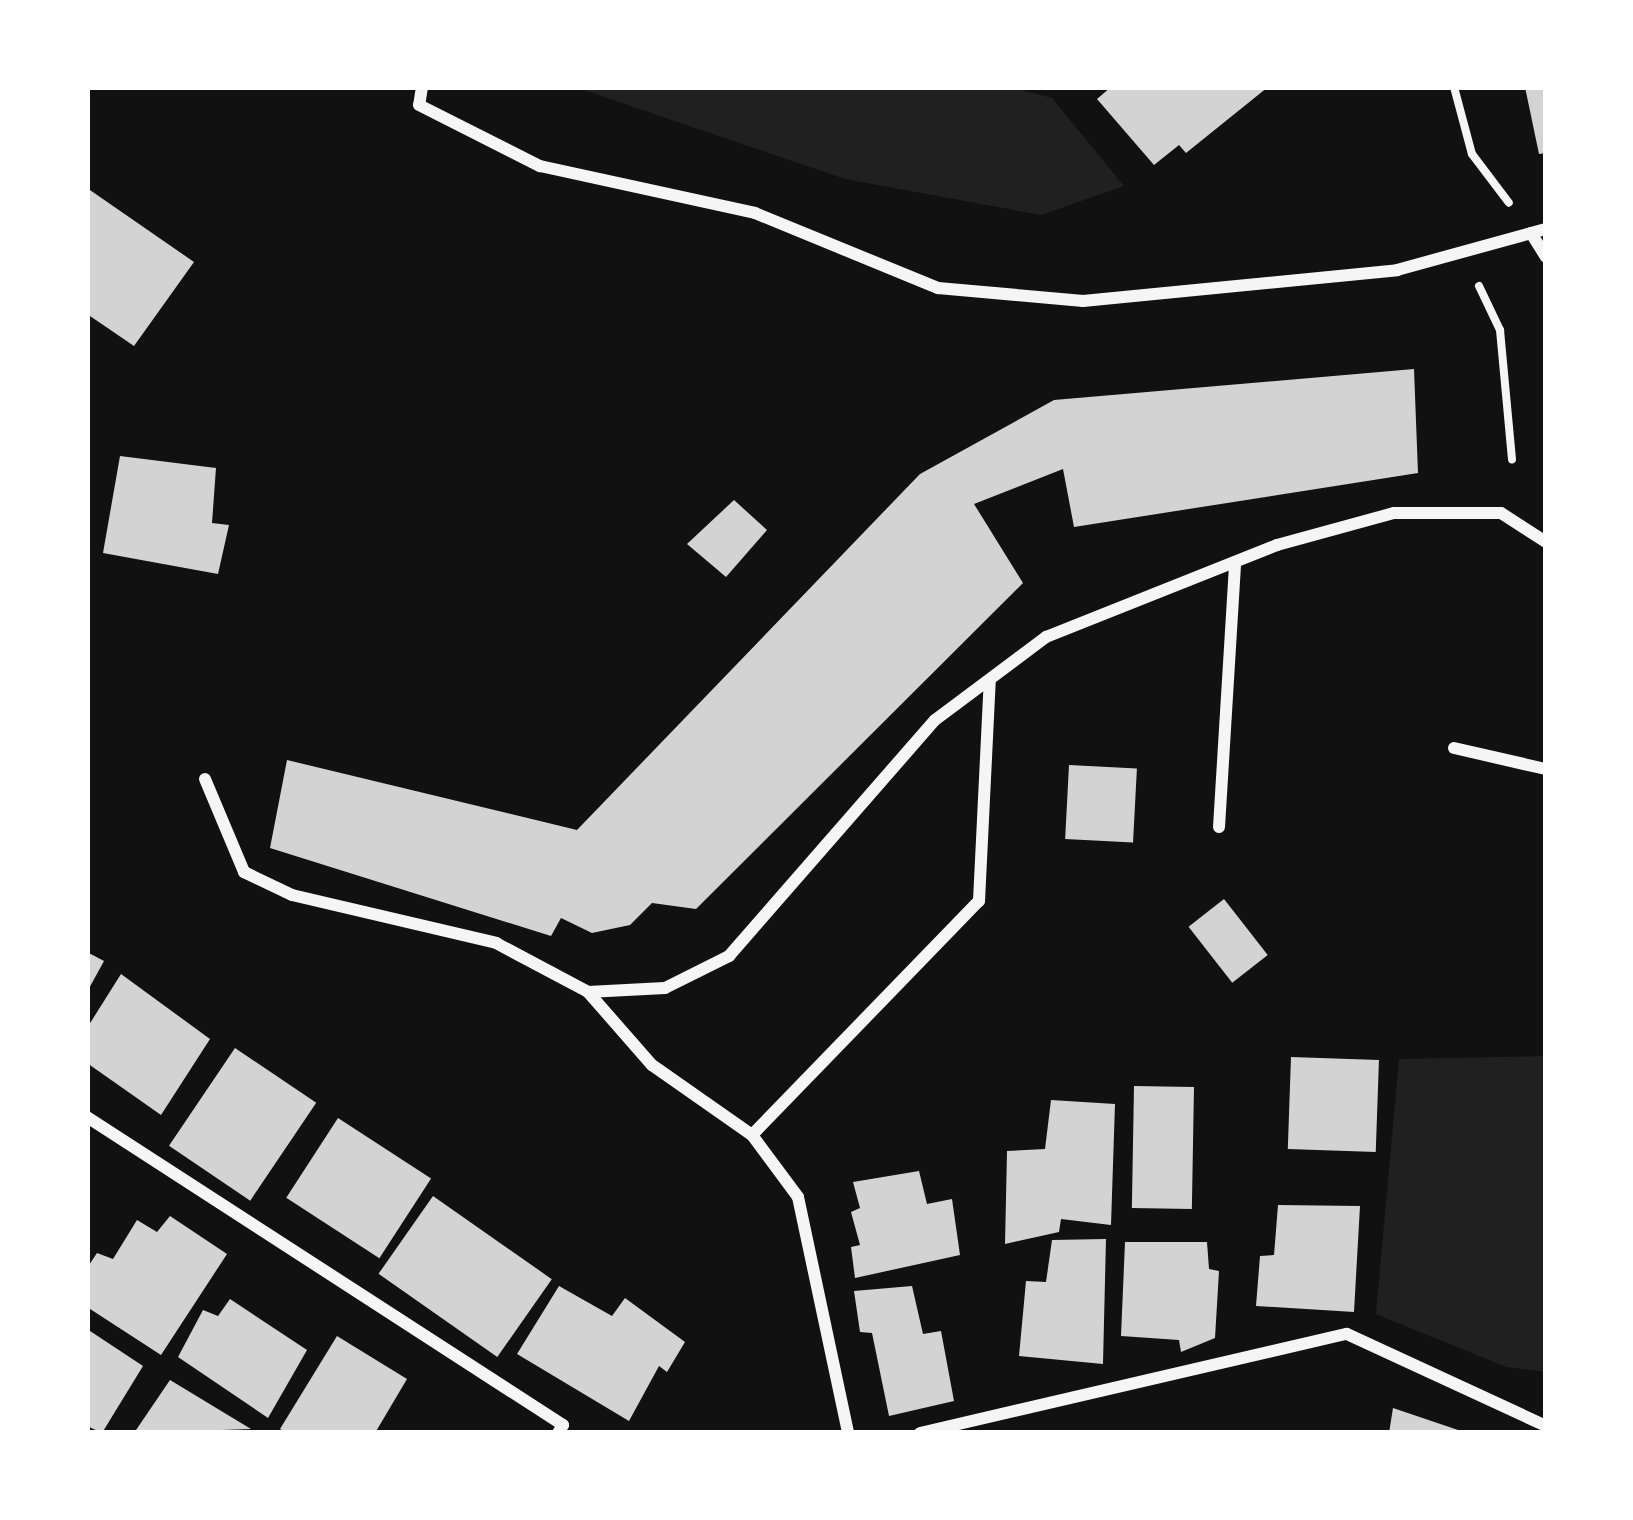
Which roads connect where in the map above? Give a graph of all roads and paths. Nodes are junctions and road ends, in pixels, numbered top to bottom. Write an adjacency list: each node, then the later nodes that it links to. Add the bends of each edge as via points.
1 (422, 87): 4 (street, via 419,105 540,166 755,214 938,288 1082,301 1396,270)
2 (1454, 87): 3 (path, via 1472,154)
3 (1539, 231): 4 (street); 5 (street)
4 (1463, 252): 6 (path, via 1500,330)
5 (1546, 257)
6 (1512, 458)
7 (1543, 536): 8 (street, via 1501,513 1394,513)
8 (1235, 562): 9 (street, via 1046,637); 13 (street)
9 (990, 680): 14 (street, via 935,720 730,956 665,988); 16 (street, via 979,901)
10 (1454, 748): 11 (street)
11 (1546, 769)
12 (205, 779): 14 (street, via 244,872 292,895 496,944)
13 (1219, 827)
14 (588, 992): 16 (street, via 652,1065)
15 (87, 1117): 18 (street, via 563,1425)
16 (752, 1135): 19 (street, via 798,1197)
17 (1546, 1426): 20 (street, via 1347,1334)
18 (558, 1433)
19 (848, 1433)
20 (920, 1433)

